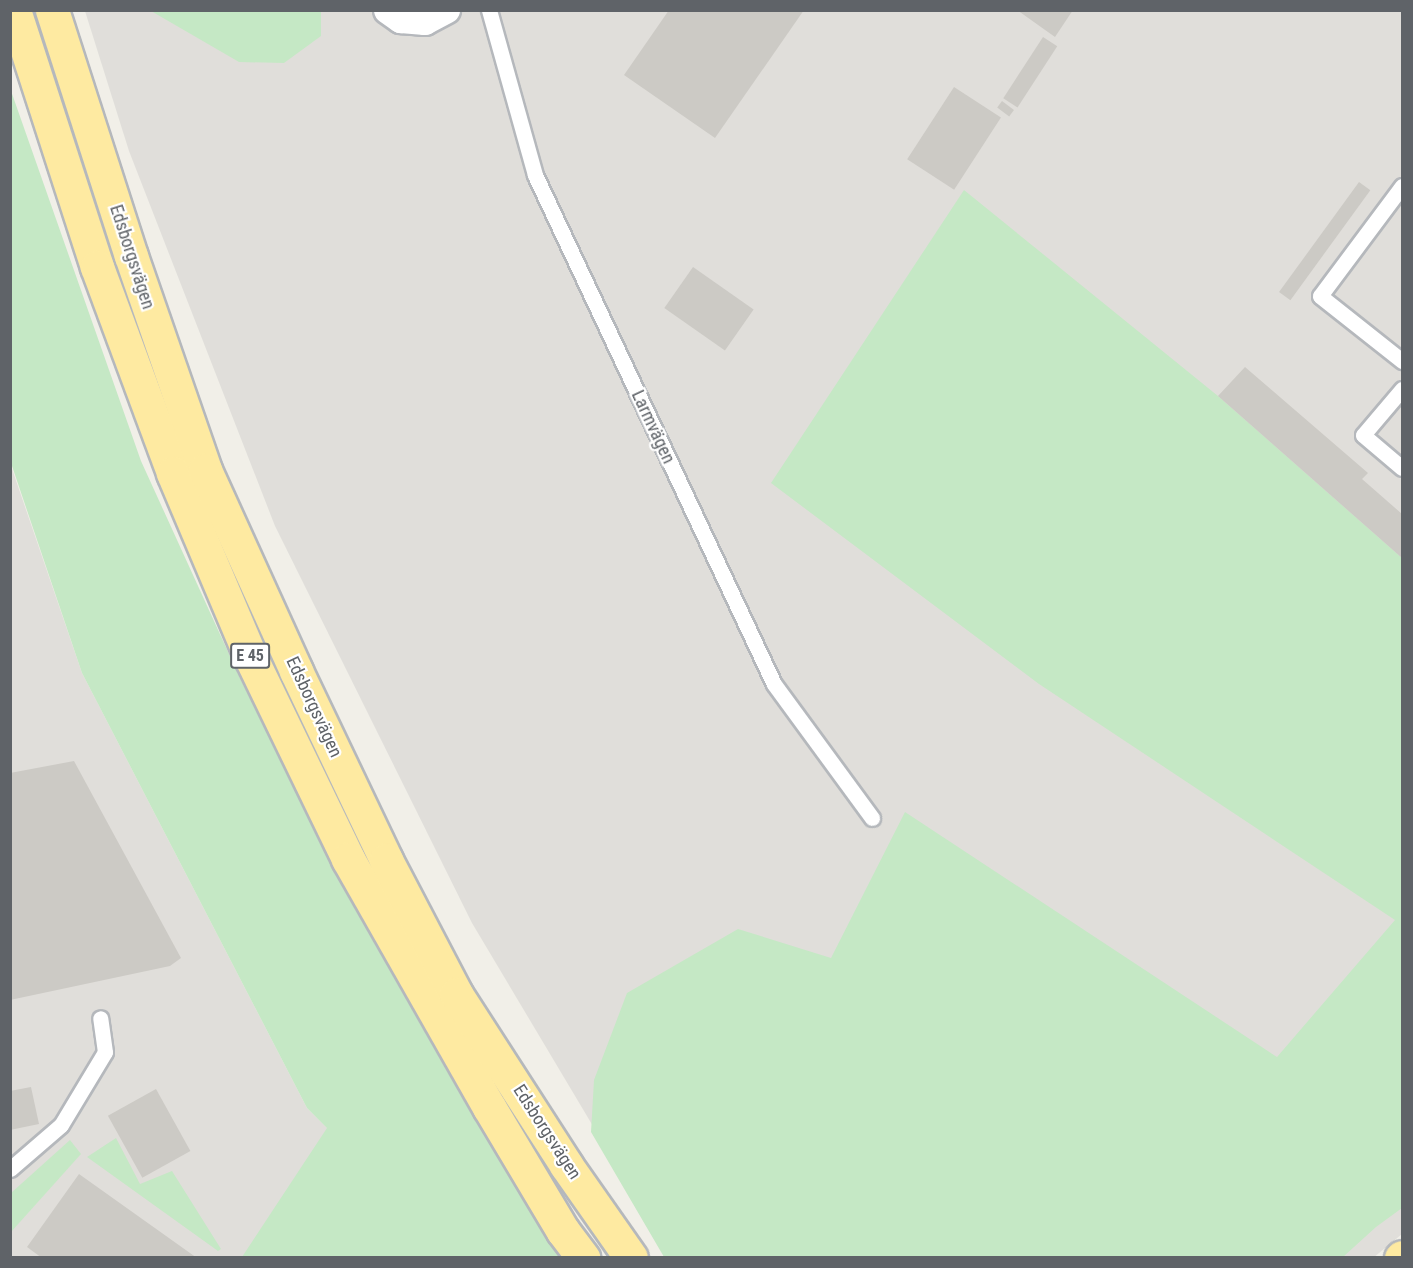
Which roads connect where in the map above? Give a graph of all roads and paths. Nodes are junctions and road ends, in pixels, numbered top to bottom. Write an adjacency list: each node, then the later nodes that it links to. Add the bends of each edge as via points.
1 (14, 10): 14 (highway, Edsborgsvägen / E 45, via 105,289 173,473 251,658 348,859 489,1107)
2 (52, 10): 13 (highway, Edsborgsvägen / E 45, via 130,256 205,470 296,671 386,860 456,994 566,1165)
3 (388, 10): 4 (street, via 400,19 426,21)
4 (446, 10)
5 (489, 10): 10 (lane, Larmvägen, via 535,175 769,673)
6 (1402, 186): 7 (lane, via 1320,296)
7 (1402, 361)
8 (1402, 389): 9 (lane, via 1363,435)
9 (1402, 468)
10 (872, 818)
11 (100, 1018): 12 (lane, via 105,1052 61,1125)
12 (10, 1169)
13 (628, 1250)
14 (583, 1257)

